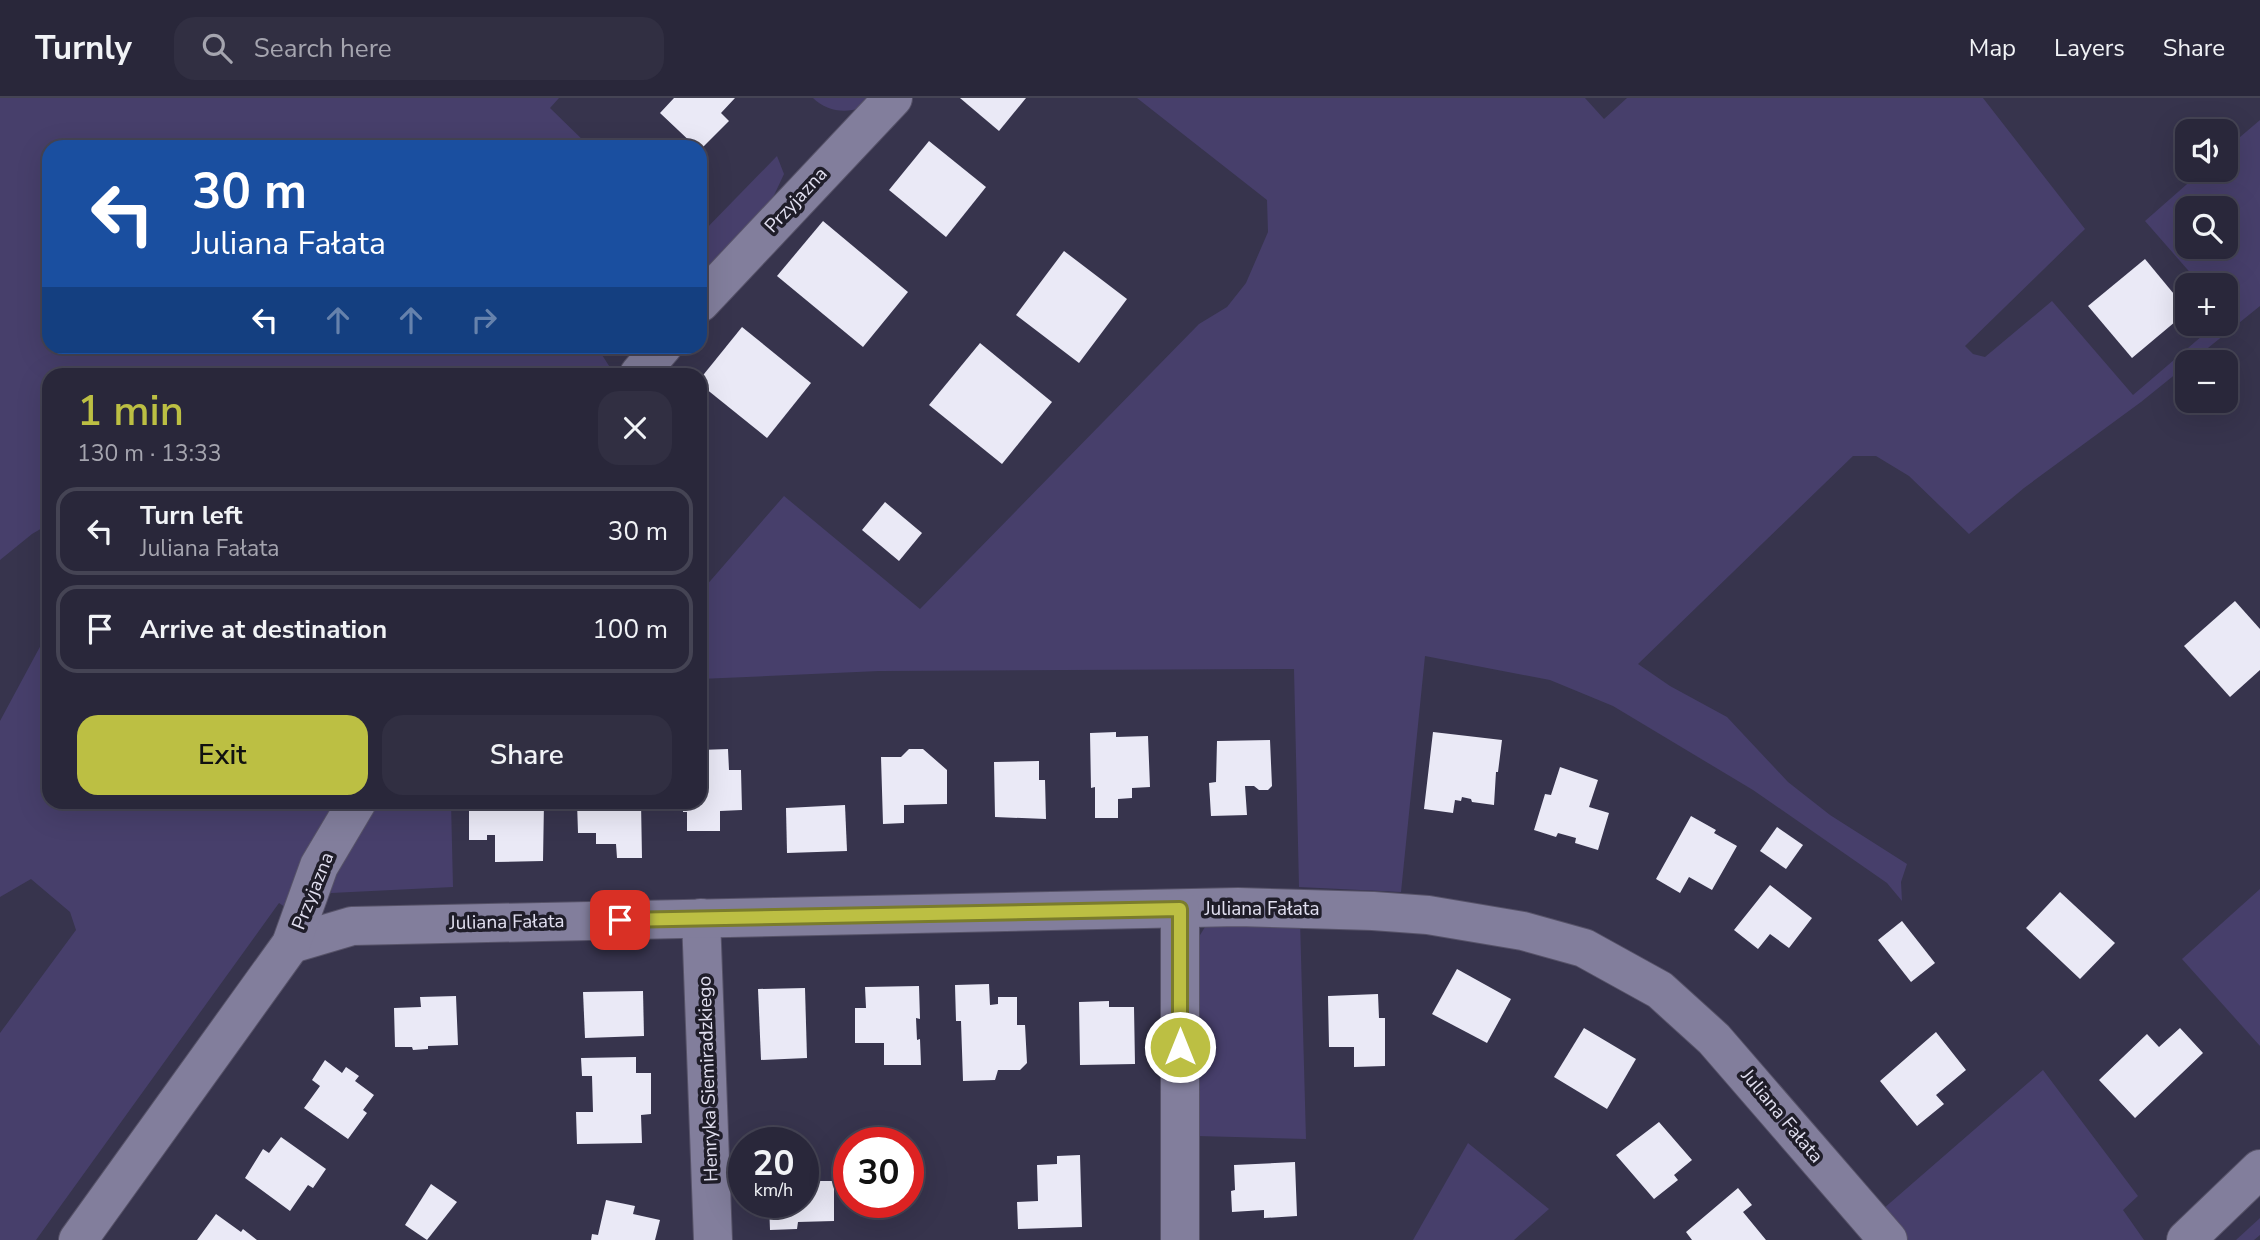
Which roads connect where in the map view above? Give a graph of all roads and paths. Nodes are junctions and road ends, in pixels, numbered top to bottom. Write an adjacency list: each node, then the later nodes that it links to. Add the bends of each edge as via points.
1 (893, 98): 2 (street, Przyjazna)
2 (707, 296)
3 (656, 354): 4 (street)
4 (644, 368)
5 (353, 809): 8 (street, Przyjazna, via 319,866)
6 (1180, 909): 7 (street, Juliana Fałata); 12 (street); 13 (street, Juliana Fałata, via 1301,908 1428,915 1523,931 1584,948 1660,990 1714,1039)
7 (701, 918): 8 (street, Juliana Fałata, via 352,926); 11 (street, Henryka Siemiradzkiego)
8 (291, 944): 10 (street)
9 (2260, 1169): 14 (street)
10 (78, 1240)
11 (713, 1240)
12 (1180, 1240)
13 (1888, 1240)
14 (2186, 1240)

